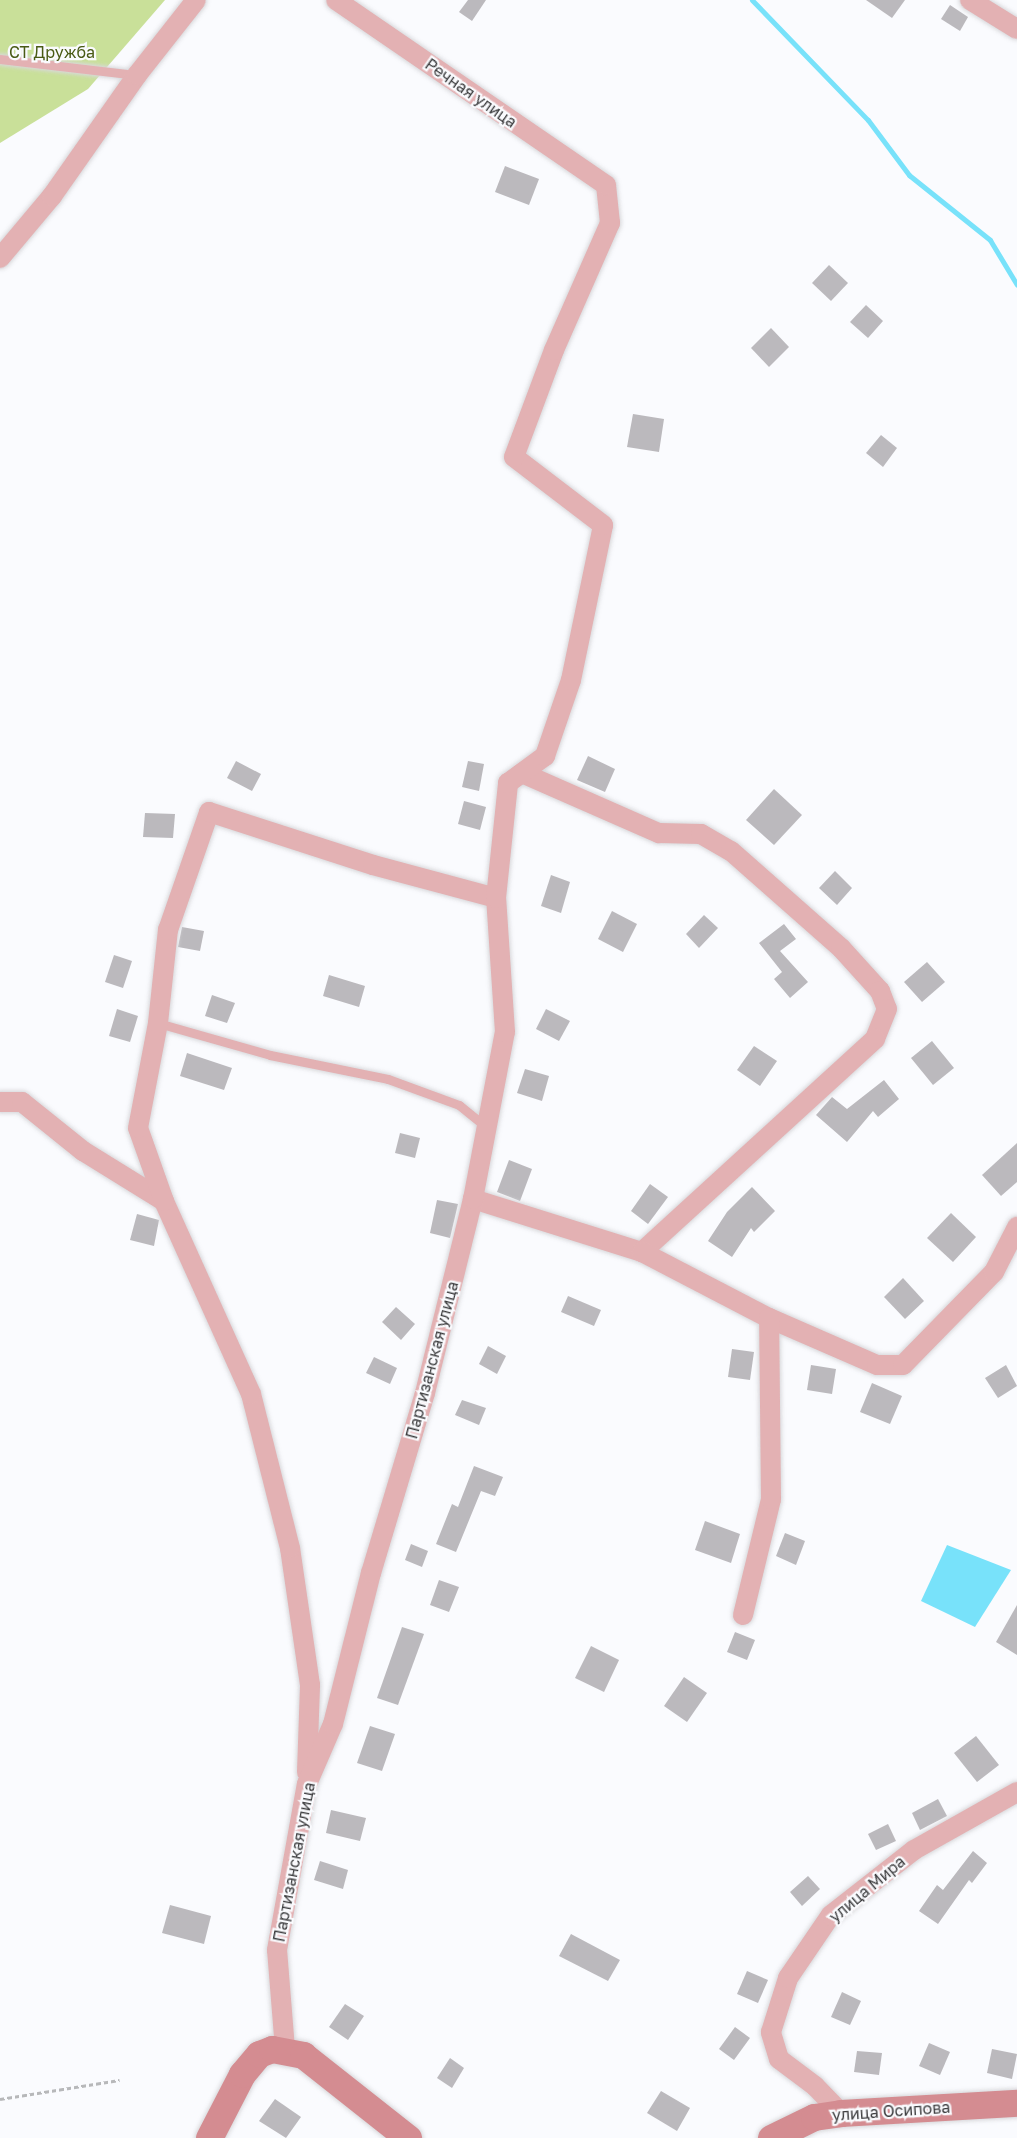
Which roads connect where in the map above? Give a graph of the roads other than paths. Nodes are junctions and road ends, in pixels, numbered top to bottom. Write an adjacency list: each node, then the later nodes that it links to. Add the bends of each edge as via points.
1 (196, 0): 6 (street)
2 (336, 0): 7 (street, Речная улица)
3 (970, 0): 4 (street)
4 (1017, 29)
5 (0, 59): 6 (lane)
6 (137, 75): 8 (street, via 52,196)
7 (606, 185): 9 (street, Партизанская улица, via 610,223 554,350 514,457 603,525 571,680 544,756)
8 (0, 258)
9 (522, 773): 10 (street, Партизанская улица, via 508,783); 17 (street, via 659,833 701,834 731,851 841,948 880,991 887,1009 875,1039)
10 (496, 898): 11 (street, via 373,865 209,812 168,930); 13 (street, Партизанская улица, via 505,1032)
11 (158, 1023): 13 (lane, via 270,1055 388,1080 459,1105); 15 (street, via 138,1128)
12 (0, 1102): 15 (street, via 22,1102 83,1151)
13 (486, 1127): 14 (street, Партизанская улица)
14 (473, 1199): 17 (street); 20 (street, Партизанская улица, via 426,1393 371,1573 333,1724)
15 (164, 1201): 20 (street, via 250,1394 290,1548 310,1685)
16 (1017, 1227): 18 (street, via 993,1272 903,1365 878,1365)
17 (642, 1252): 18 (street)
18 (769, 1318): 19 (street, via 771,1499)
19 (743, 1615)
20 (307, 1784): 22 (street, Партизанская улица, via 277,1950)
21 (1017, 1792): 24 (street, улица Мира, via 914,1850 831,1916 788,1978 771,2032 779,2059 815,2086)
22 (285, 2049): 25 (main road, via 259,2054 242,2074); 26 (main road, via 303,2055)
23 (1017, 2103): 24 (main road, улица Осипова)
24 (841, 2113): 27 (main road, улица Осипова, via 813,2117)
25 (209, 2138)
26 (408, 2138)
27 (771, 2138)

